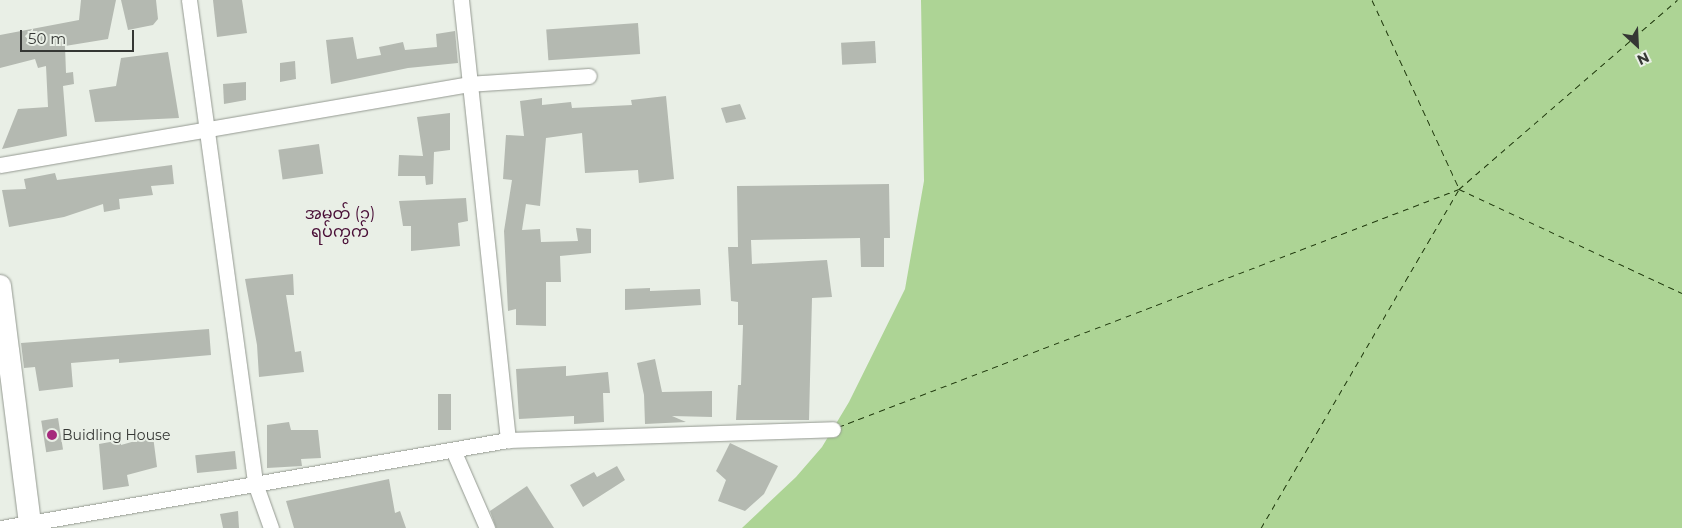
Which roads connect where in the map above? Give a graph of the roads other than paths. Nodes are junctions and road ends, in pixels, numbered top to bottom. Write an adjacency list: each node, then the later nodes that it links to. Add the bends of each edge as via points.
1 (189, 0): 5 (street)
2 (460, 0): 4 (street)
3 (589, 76): 4 (street)
4 (467, 84): 5 (street); 9 (street)
5 (207, 129): 6 (street); 11 (street)
6 (0, 165)
7 (0, 286): 12 (street)
8 (833, 429): 9 (street)
9 (508, 440): 10 (street)
10 (453, 450): 11 (street); 15 (street)
11 (255, 484): 12 (street); 14 (street)
12 (30, 525): 13 (street)
13 (1, 528)
14 (271, 528)
15 (487, 528)

